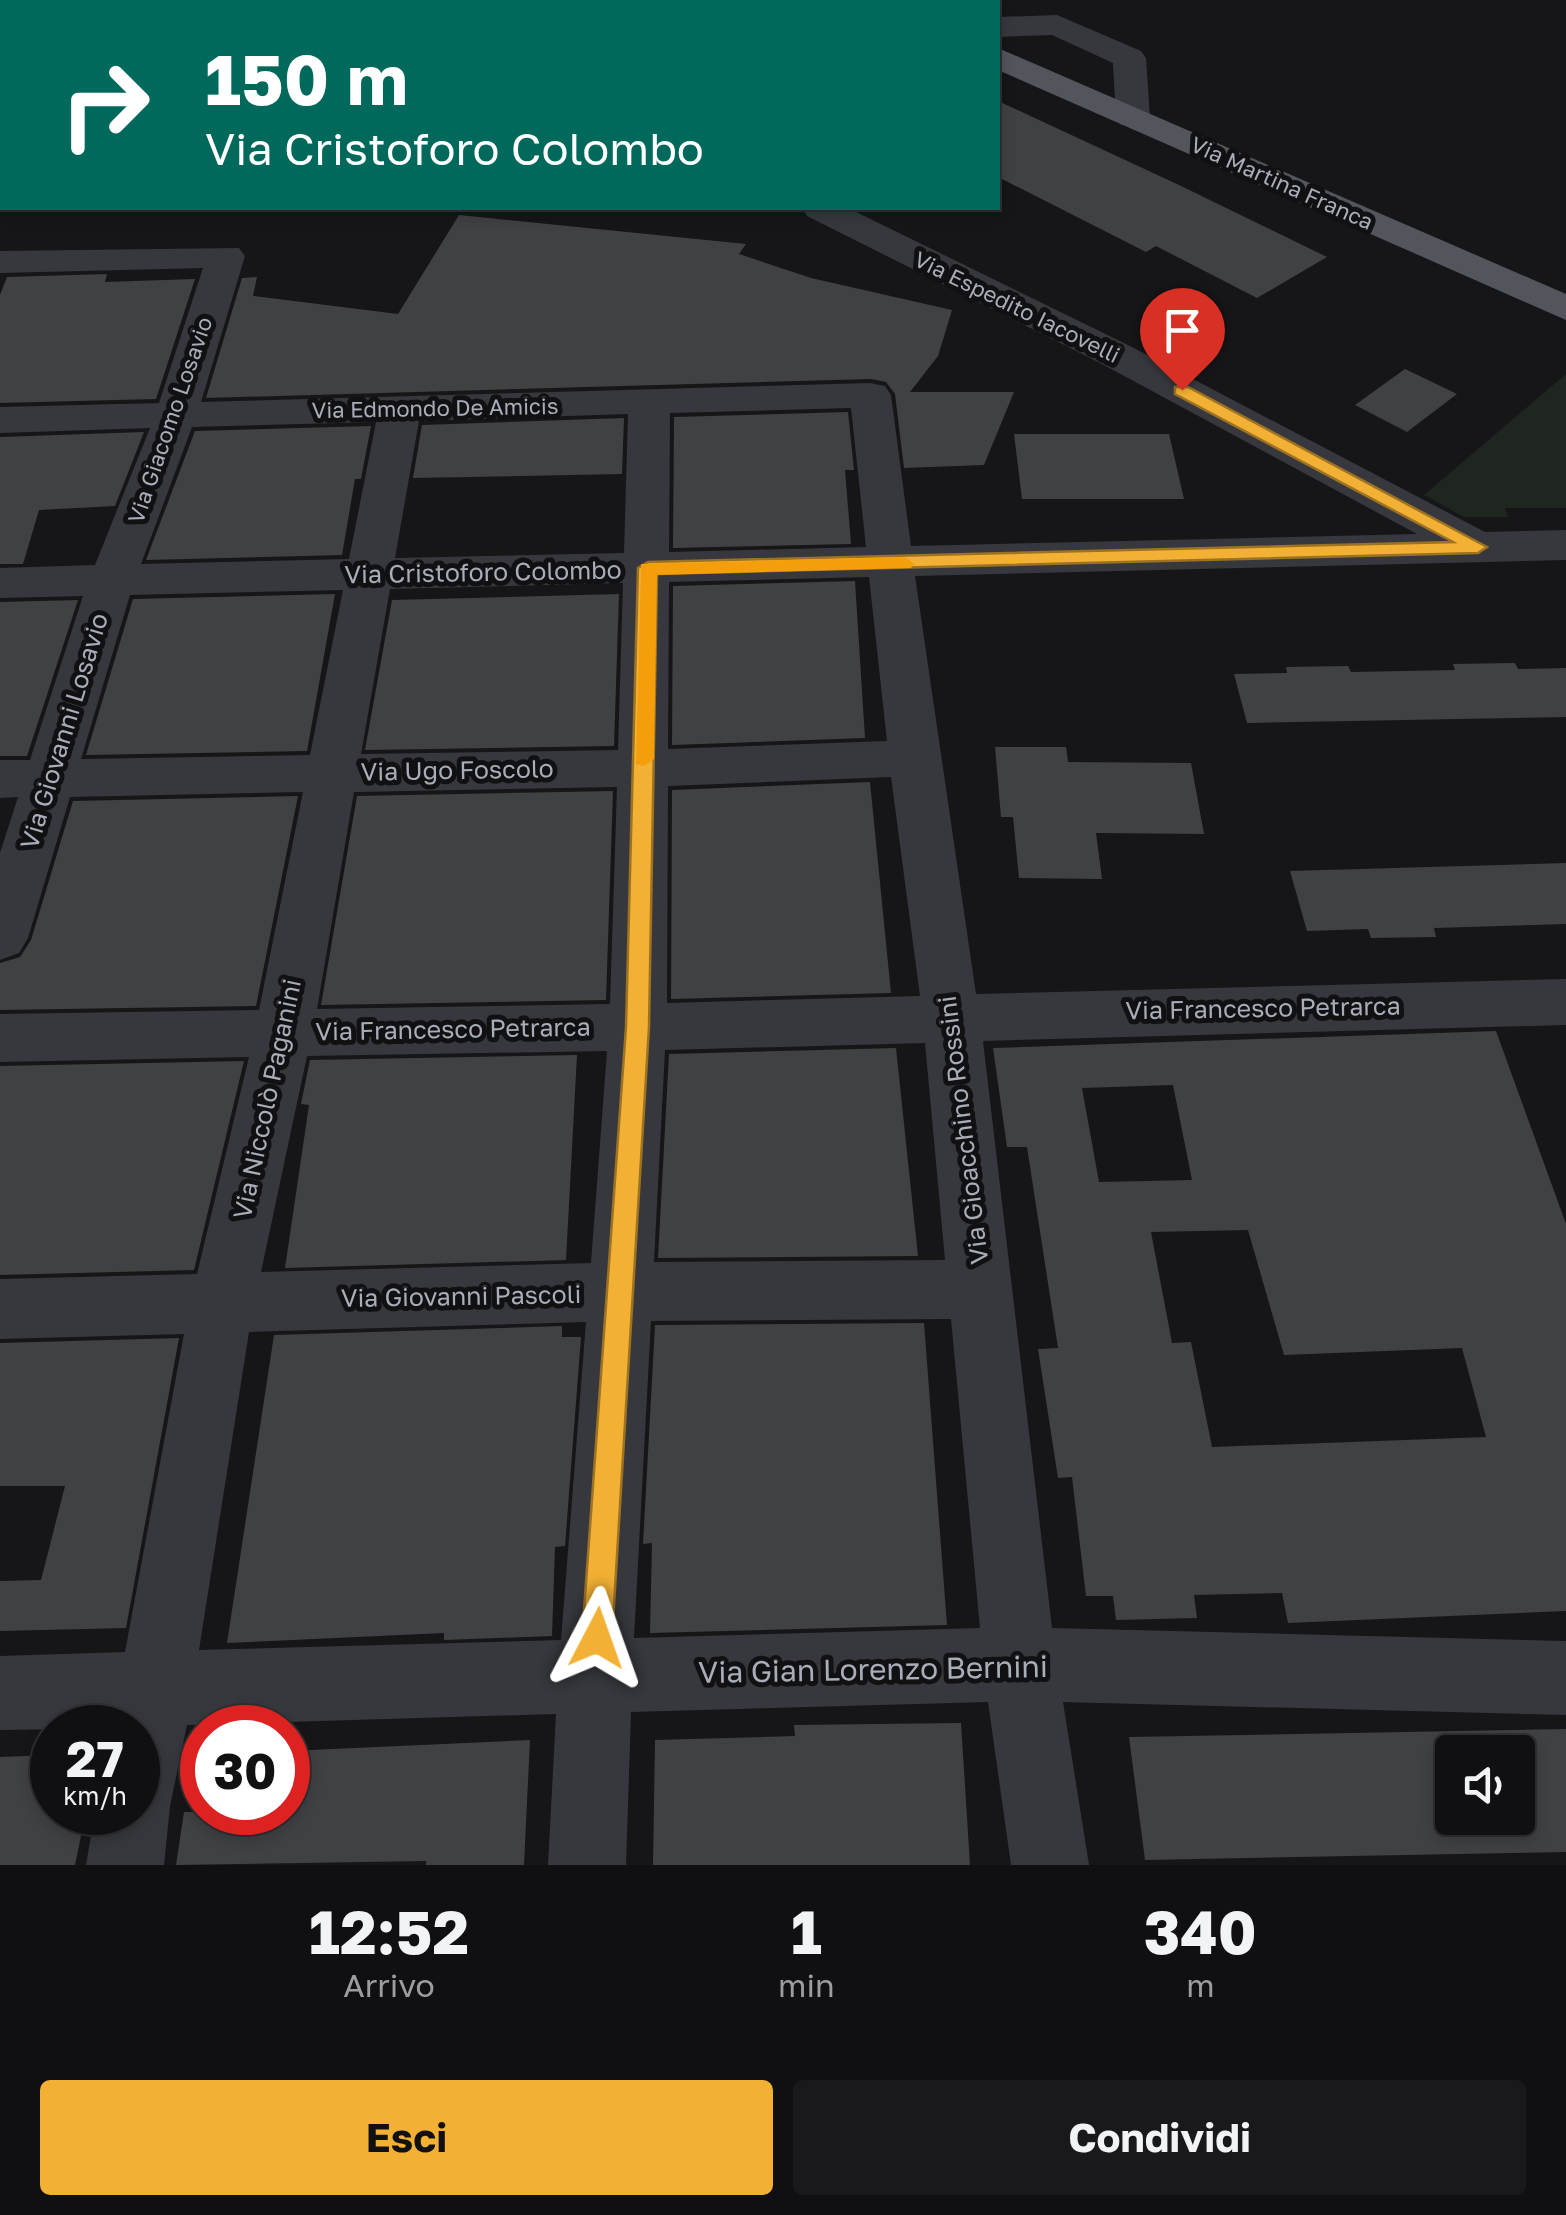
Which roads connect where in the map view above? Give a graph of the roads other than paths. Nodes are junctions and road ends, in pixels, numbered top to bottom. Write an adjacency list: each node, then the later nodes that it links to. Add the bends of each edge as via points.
1 (1000, 27): 3 (street, via 1057,25 1129,58)
2 (1000, 59): 3 (main road, Via Martina Franca)
3 (1133, 118): 6 (main road, Via Martina Franca, via 1452,246)
4 (824, 210): 13 (street, Via Espedito Iacovelli)
5 (0, 263): 10 (street, Via Giacomo Losavio, via 226,256)
6 (1566, 308)
7 (870, 395): 8 (street, Via Edmondo De Amicis); 14 (street, Via Gioacchino Rossini)
8 (649, 403): 9 (street, Via Edmondo De Amicis); 15 (street)
9 (400, 408): 10 (street, Via Edmondo De Amicis); 16 (street, Via Niccolò Paganini)
10 (176, 415): 11 (street, Via Edmondo De Amicis); 17 (street, Via Giacomo Losavio)
11 (0, 420)
12 (1566, 545): 13 (street, Via Cristoforo Colombo)
13 (1478, 547): 14 (street, Via Cristoforo Colombo)
14 (890, 564): 15 (street, Via Cristoforo Colombo); 19 (street, Via Gioacchino Rossini)
15 (648, 568): 16 (street, Via Cristoforo Colombo); 20 (street)
16 (369, 574): 17 (street, Via Cristoforo Colombo); 21 (street, Via Niccolò Paganini)
17 (111, 582): 18 (street, Via Cristoforo Colombo); 22 (street, Via Giovanni Losavio)
18 (0, 583)
19 (914, 758): 20 (street, Via Ugo Foscolo); 25 (street, Via Gioacchino Rossini)
20 (644, 768): 21 (street, Via Ugo Foscolo); 26 (street)
21 (332, 772): 22 (street, Via Ugo Foscolo); 27 (street, Via Niccolò Paganini)
22 (24, 779): 23 (street, Via Giovanni Losavio)
23 (0, 938)
24 (1566, 1002): 25 (street, Via Francesco Petrarca)
25 (951, 1015): 26 (street, Via Francesco Petrarca); 29 (street, Via Gioacchino Rossini)
26 (638, 1027): 27 (street, Via Francesco Petrarca); 30 (street)
27 (284, 1030): 28 (street, Via Francesco Petrarca); 31 (street, Via Niccolò Paganini)
28 (0, 1038)
29 (981, 1289): 30 (street, Via Giovanni Pascoli); 33 (street, Via Gioacchino Rossini)
30 (619, 1292): 31 (street, Via Giovanni Pascoli); 34 (street)
31 (222, 1302): 32 (street, Via Giovanni Pascoli); 36 (street, Via Niccolò Paganini)
32 (0, 1308)
33 (1020, 1664): 34 (street, Via Gian Lorenzo Bernini); 35 (street, Via Gian Lorenzo Bernini); 42 (street, Via Gioacchino Rossini)
34 (595, 1676): 36 (street, Via Gian Lorenzo Bernini); 41 (street)
35 (1566, 1678)
36 (155, 1688): 37 (street, Via Gian Lorenzo Bernini); 38 (street, Via Niccolò Paganini)
37 (0, 1693)
38 (152, 1705)
39 (130, 1835): 40 (street)
40 (125, 1865)
41 (587, 1865)
42 (1050, 1865)

